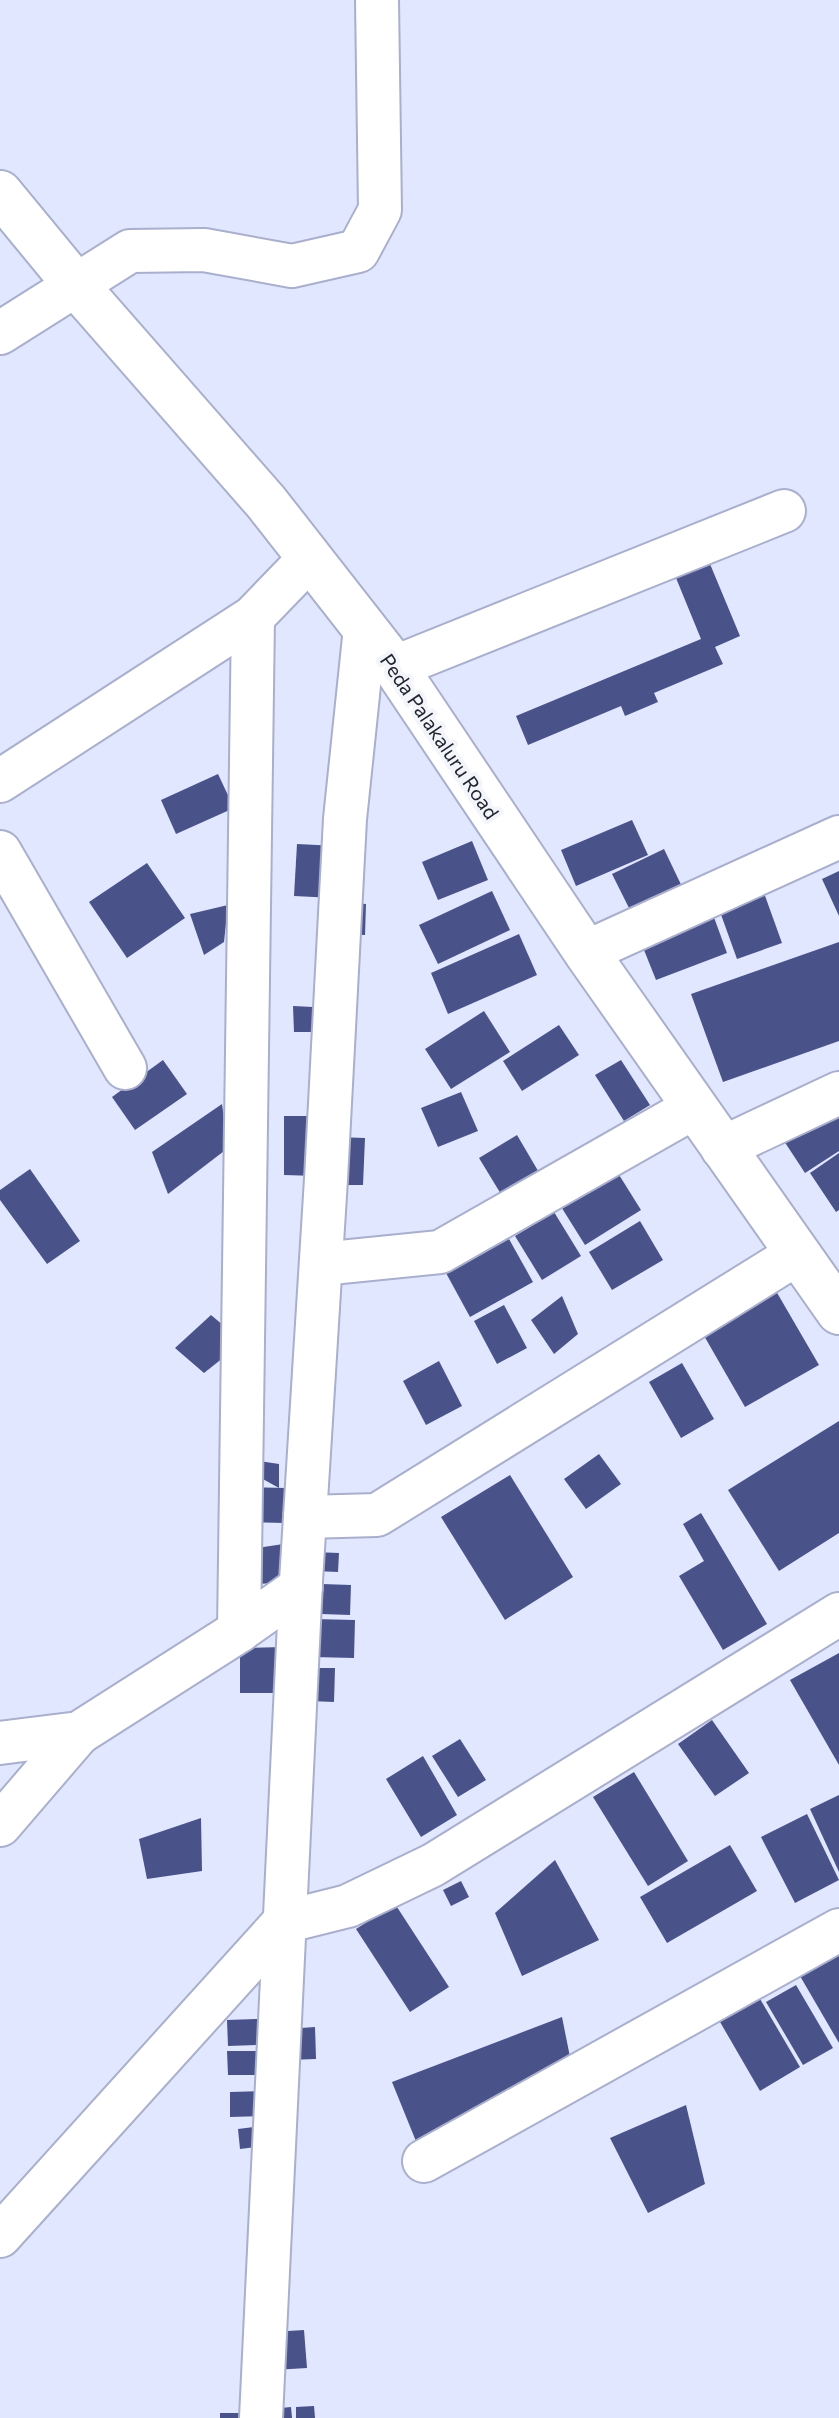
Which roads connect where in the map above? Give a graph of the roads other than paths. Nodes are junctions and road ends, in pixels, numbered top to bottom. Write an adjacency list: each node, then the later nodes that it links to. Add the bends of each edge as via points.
1 (377, 0): 3 (street, via 380,210 358,251 292,266 204,250 130,251)
2 (0, 193): 3 (main road, Peda Palakaluru Road)
3 (75, 284): 4 (street); 6 (main road, Peda Palakaluru Road)
4 (0, 333)
5 (784, 511): 9 (street)
6 (310, 558): 7 (street); 8 (main road, Peda Palakaluru Road)
7 (253, 617): 10 (street); 24 (street)
8 (365, 628): 9 (main road, Peda Palakaluru Road); 19 (street, via 345,819)
9 (395, 667): 13 (main road, Peda Palakaluru Road)
10 (0, 781)
11 (839, 837): 13 (street)
12 (0, 852): 14 (street)
13 (586, 952): 16 (main road, Peda Palakaluru Road)
14 (125, 1068)
15 (839, 1093): 17 (street)
16 (695, 1107): 17 (main road, Peda Palakaluru Road); 19 (street, via 440,1252)
17 (722, 1148): 18 (main road, Peda Palakaluru Road)
18 (797, 1254): 20 (main road, Peda Palakaluru Road); 21 (street, via 377,1515)
19 (321, 1264): 21 (street)
20 (839, 1312)
21 (305, 1517): 22 (street)
22 (301, 1587): 24 (street); 28 (street)
23 (839, 1614): 28 (street, via 433,1865 348,1906)
24 (239, 1631): 25 (street)
25 (79, 1733): 26 (street); 27 (street)
26 (0, 1743)
27 (0, 1825)
28 (284, 1922): 31 (street); 32 (street)
29 (839, 1930): 30 (street)
30 (424, 2161)
31 (0, 2236)
32 (261, 2418)

